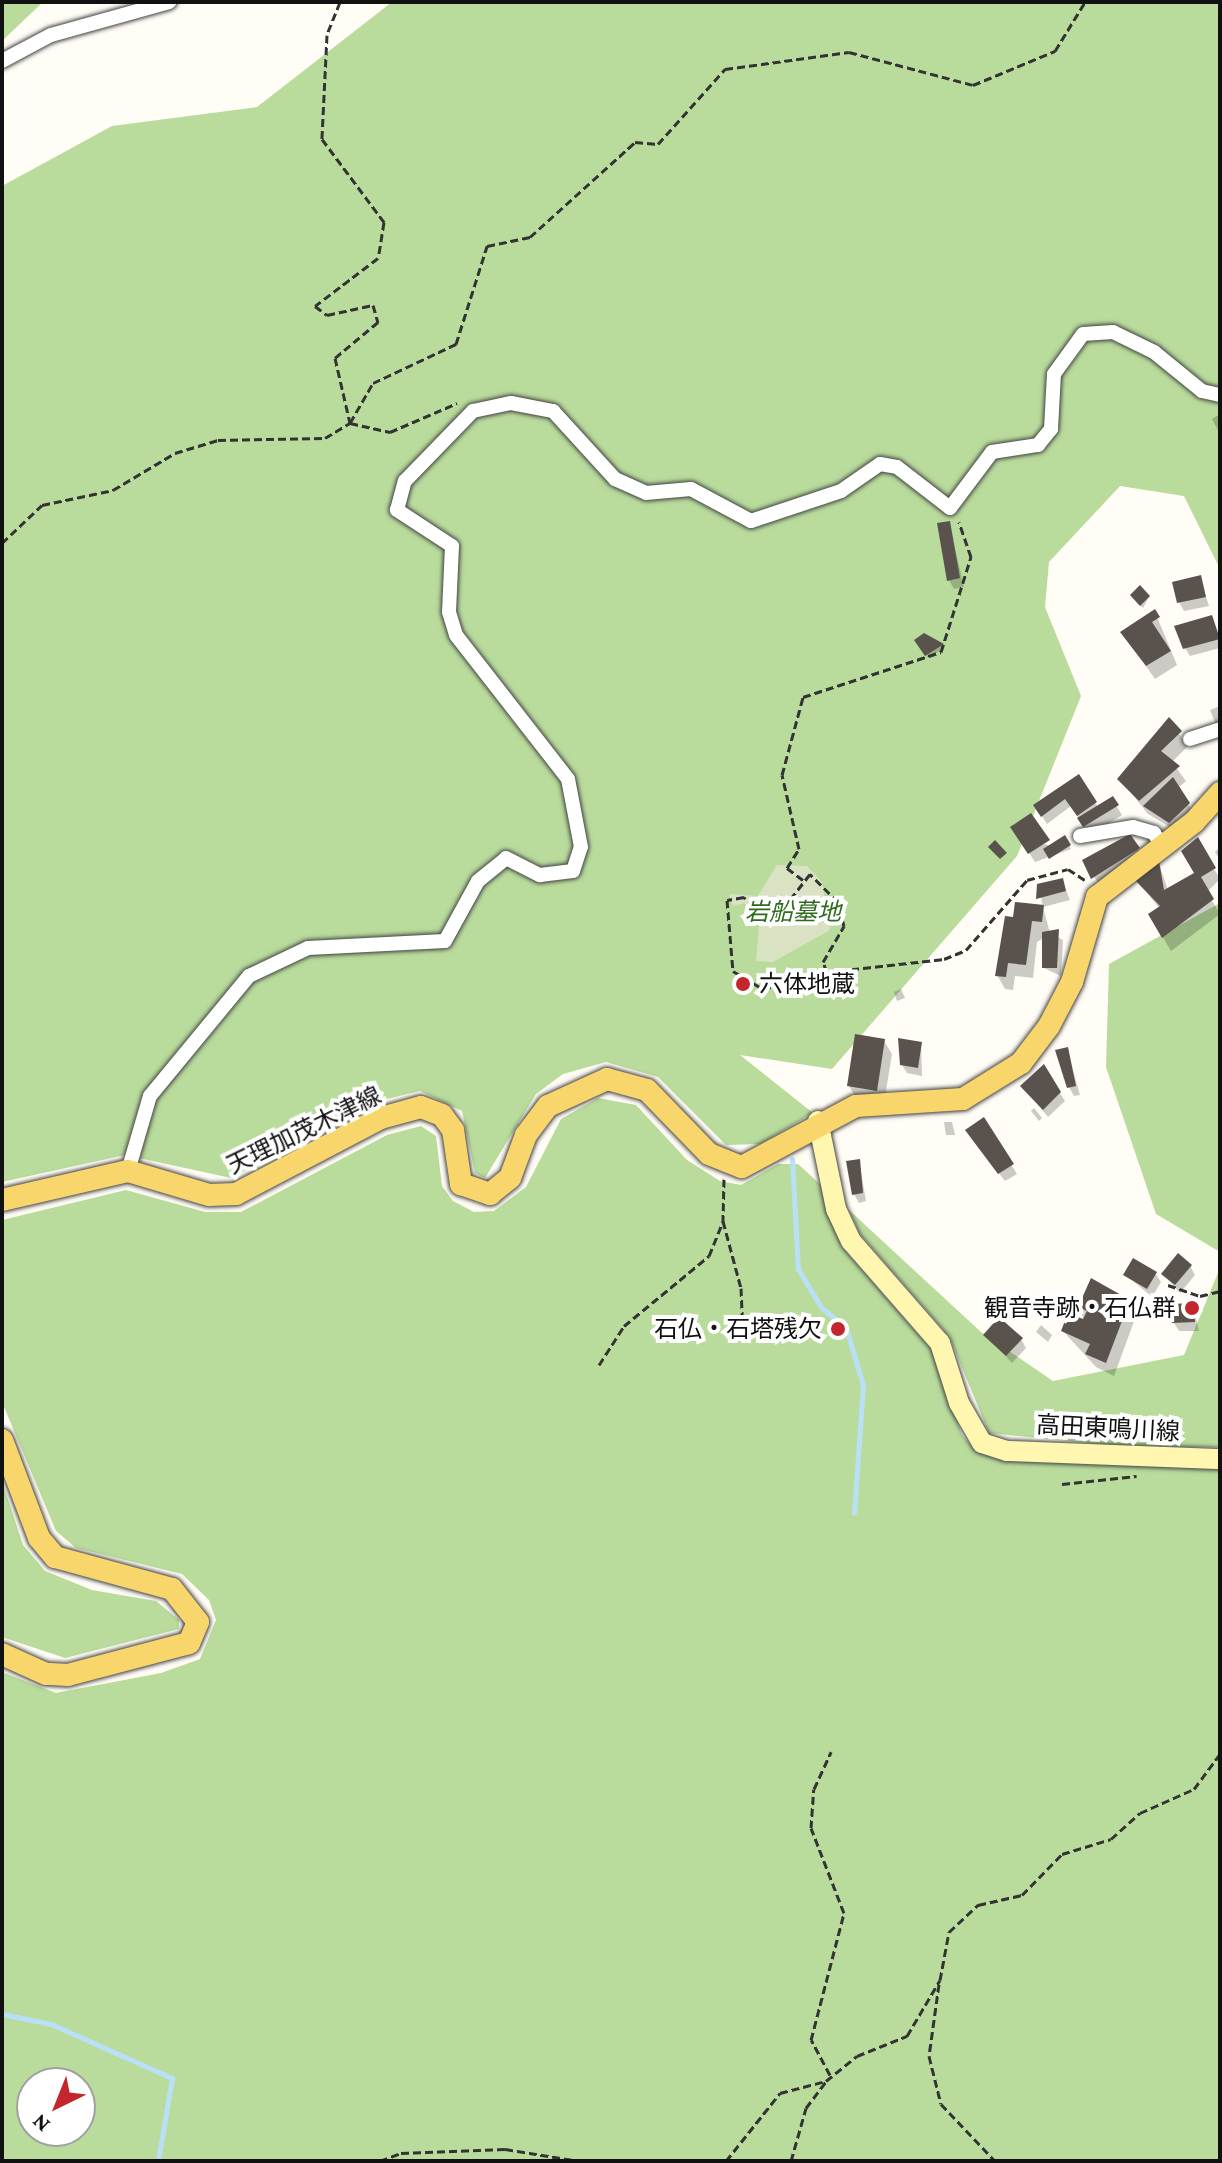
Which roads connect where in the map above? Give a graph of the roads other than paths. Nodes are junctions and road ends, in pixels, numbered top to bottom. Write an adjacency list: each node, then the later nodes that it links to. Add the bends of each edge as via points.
1 (169, 2): 2 (street, via 51,35)
2 (2, 61)
3 (1220, 395): 10 (street, via 1202,391 1154,352 1113,332 1083,334 1054,374 1051,429 1038,445 992,452 954,506 935,504 897,467 880,464 841,491 751,521 704,493 646,493 615,479 553,411 511,403 473,411 405,481 397,510 452,546 449,612 456,635 568,779 581,847 573,871 540,875 506,858 478,881 445,941 308,948 249,976 150,1096)
4 (1220, 729): 5 (street)
5 (1190, 739)
6 (1220, 793): 8 (main road)
7 (1080, 836): 8 (street, via 1133,827 1154,833)
8 (1163, 848): 9 (main road, via 1097,897 1072,982 1049,1026 994,1085 963,1099 856,1106)
9 (818, 1121): 10 (main road, 天理加茂木津線, via 751,1167 726,1163 647,1090 607,1079 548,1106 526,1135 510,1178 490,1194 461,1184 453,1130 442,1115 421,1107 381,1118 236,1194 209,1195); 13 (main road, 高田東鳴川線, via 836,1209 851,1241 940,1343 959,1403 982,1443 1007,1451 1061,1447 1127,1459)
10 (128, 1171): 11 (main road, 天理加茂木津線)
11 (2, 1200)
12 (2, 1440): 14 (main road, via 39,1538 55,1557 172,1589 198,1622 189,1643 68,1675 46,1674)
13 (1220, 1459)
14 (2, 1654)

